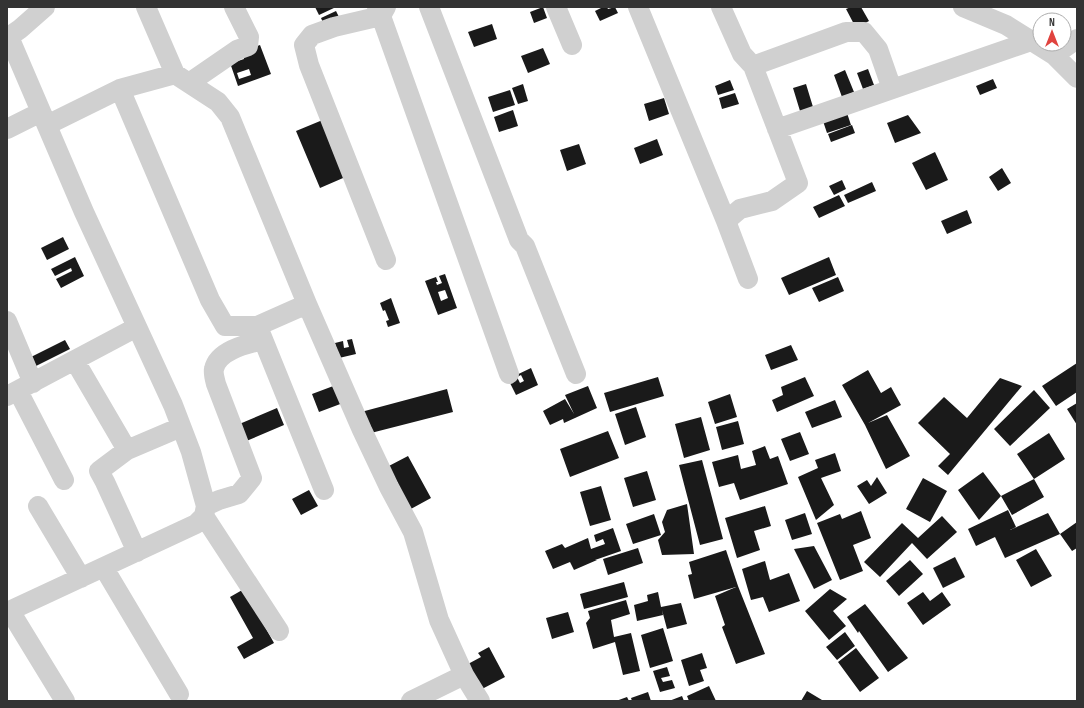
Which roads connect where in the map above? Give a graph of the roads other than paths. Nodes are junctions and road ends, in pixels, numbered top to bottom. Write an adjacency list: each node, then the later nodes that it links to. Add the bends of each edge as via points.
1 (45, 7): 10 (street)
2 (146, 7): 17 (street)
3 (234, 7): 17 (street, via 249,37 248,46)
4 (430, 7): 32 (street, via 519,240 525,246)
5 (556, 7): 13 (street)
6 (638, 7): 23 (street)
7 (721, 7): 15 (street, via 742,54)
8 (963, 7): 12 (street, via 1006,25)
9 (381, 10): 24 (street, via 312,35 304,45 309,65); 31 (street)
10 (8, 37): 20 (street)
11 (1077, 39): 14 (street)
12 (1031, 41): 14 (street); 19 (street)
13 (572, 45)
14 (1054, 55): 16 (street)
15 (753, 66): 19 (street, via 846,32 864,32 878,49); 22 (street)
16 (1077, 78)
17 (182, 79): 18 (street); 26 (street, via 218,102 230,117)
18 (120, 89): 20 (street); 29 (street, via 210,300 225,326)
19 (892, 89): 22 (street)
20 (44, 118): 21 (street); 28 (street)
21 (7, 129)
22 (777, 129): 23 (street, via 798,184 772,201 740,209)
23 (726, 221): 25 (street)
24 (386, 260)
25 (748, 279)
26 (306, 304): 29 (street); 45 (street, via 362,430 413,532 439,620)
27 (7, 321): 33 (street)
28 (137, 327): 30 (street); 34 (street)
29 (260, 333): 37 (street); 39 (street, via 219,358 214,370 216,384 252,478 239,494 219,500)
30 (75, 361): 33 (street); 35 (street)
31 (510, 374)
32 (576, 374)
33 (19, 390): 36 (street)
34 (181, 427): 35 (street); 39 (street, via 191,452)
35 (127, 450): 40 (street, via 98,471)
36 (64, 480)
37 (324, 490)
38 (38, 506): 42 (street)
39 (205, 511): 40 (street, via 196,524); 44 (street)
40 (137, 552): 41 (street)
41 (104, 568): 42 (street); 46 (street)
42 (81, 578): 43 (street)
43 (9, 612): 47 (street)
44 (278, 631)
45 (464, 675): 48 (street); 49 (street)
46 (179, 694)
47 (65, 701)
48 (411, 701)
49 (480, 701)

